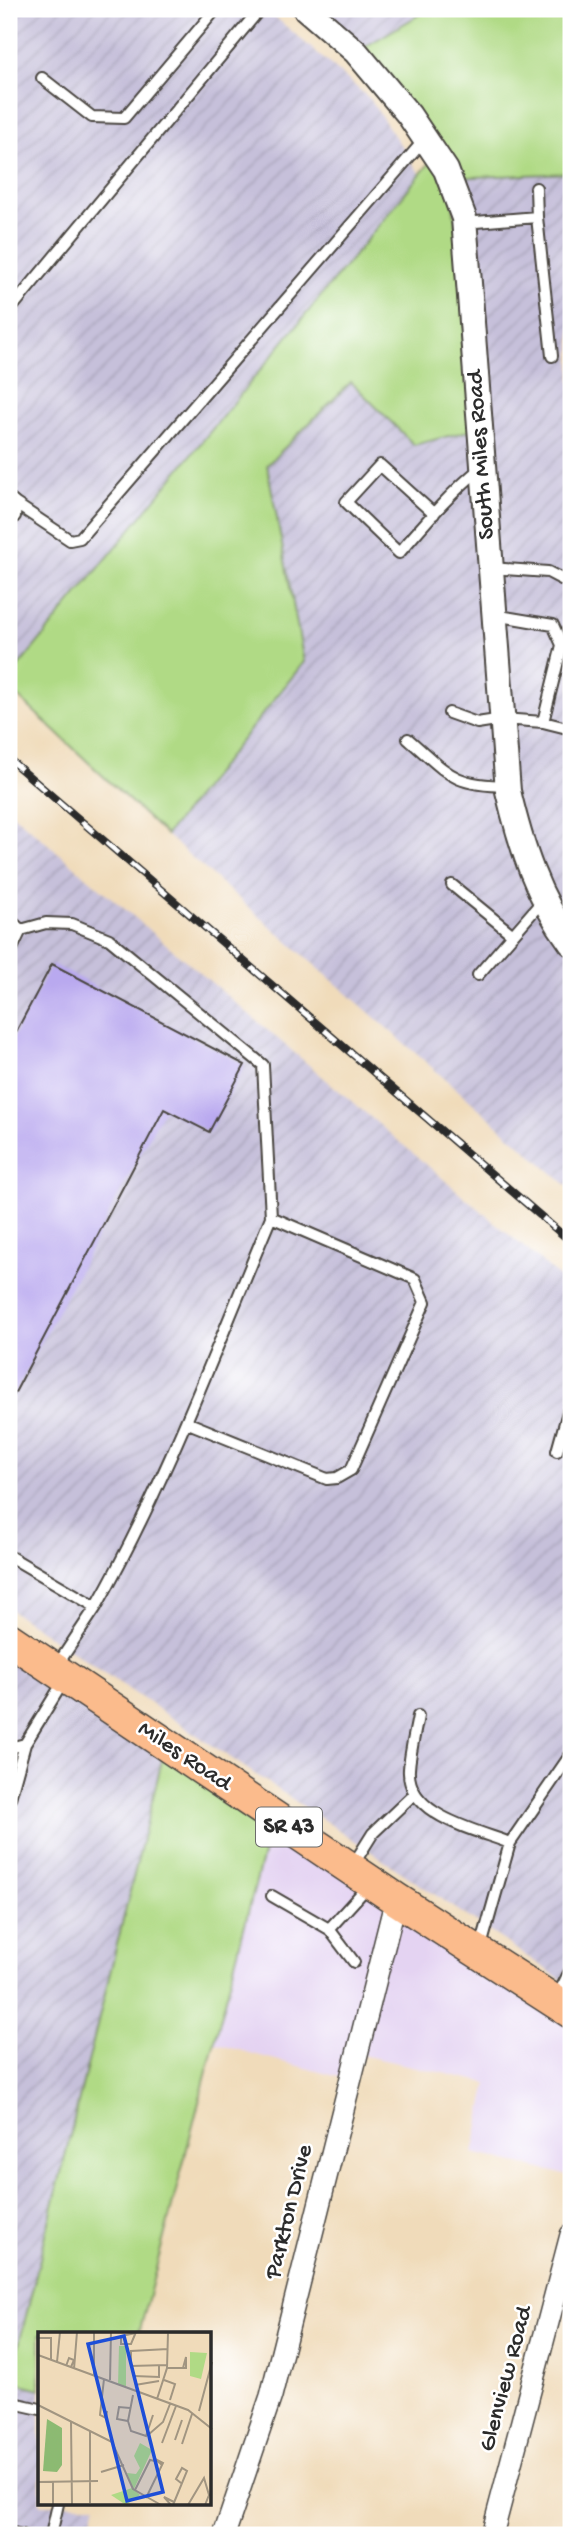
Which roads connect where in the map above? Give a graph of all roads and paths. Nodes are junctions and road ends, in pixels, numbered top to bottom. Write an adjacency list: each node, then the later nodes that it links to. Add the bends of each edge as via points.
1 (216, 9): 4 (lane, via 124,118 92,117)
2 (260, 9): 9 (lane)
3 (306, 9): 5 (street, South Miles Road, via 356,52)
4 (42, 78)
5 (425, 139): 8 (street, South Miles Road, via 446,170); 12 (lane, via 80,538 70,540)
6 (536, 188): 7 (lane)
7 (537, 216): 8 (lane); 10 (lane)
8 (464, 223): 11 (street, South Miles Road)
9 (9, 311)
10 (552, 356)
11 (483, 466): 13 (lane); 15 (street, South Miles Road)
12 (12, 501): 14 (lane, via 15,516)
13 (434, 514): 13 (lane, via 399,553 346,502 380,465)
14 (9, 523)
15 (491, 568): 16 (lane, via 548,572); 17 (street, South Miles Road)
16 (571, 584)
17 (495, 615): 19 (street, South Miles Road); 20 (lane, via 553,625 562,645)
18 (449, 713): 19 (lane, via 477,723)
19 (503, 719): 20 (lane); 23 (street, South Miles Road)
20 (543, 722): 21 (lane)
21 (571, 729)
22 (408, 739): 23 (lane, via 455,779 473,785)
23 (508, 786): 25 (street, South Miles Road, via 518,835)
24 (452, 886): 28 (lane)
25 (544, 899): 28 (lane); 29 (street, South Miles Road)
26 (9, 919): 27 (lane)
27 (22, 930): 30 (lane); 32 (lane, via 46,923 72,924 109,939 263,1065)
28 (513, 936): 31 (lane)
29 (571, 943)
30 (9, 955)
31 (478, 975)
32 (271, 1217): 34 (lane); 34 (lane, via 415,1279 425,1302 351,1471 344,1475 327,1479)
33 (571, 1401): 35 (lane)
34 (186, 1422): 37 (lane)
35 (557, 1451)
36 (9, 1556): 37 (lane)
37 (96, 1607): 39 (lane)
38 (9, 1639): 39 (main road, Miles Road / SR 43)
39 (60, 1673): 41 (lane); 47 (main road, Miles Road / SR 43)
40 (418, 1716): 44 (lane, via 408,1772)
41 (25, 1744): 42 (lane); 45 (lane)
42 (9, 1748)
43 (571, 1754): 46 (lane)
44 (415, 1793): 46 (lane, via 429,1811); 47 (lane, via 373,1833)
45 (9, 1802)
46 (510, 1843): 50 (lane)
47 (373, 1883): 49 (lane); 50 (main road, Miles Road / SR 43); 61 (street, Parkton Drive, via 271,2396)
48 (272, 1896): 49 (lane)
49 (329, 1929): 51 (lane)
50 (480, 1953): 53 (main road, Miles Road / SR 43)
51 (354, 1962)
52 (571, 1969): 53 (lane)
53 (563, 2007)
54 (571, 2235): 62 (street, Glenview Road)
55 (9, 2402): 56 (lane)
56 (38, 2409)
57 (58, 2506): 60 (lane)
58 (9, 2532): 59 (lane)
59 (23, 2535)
60 (51, 2535)
61 (224, 2535)
62 (492, 2535)

